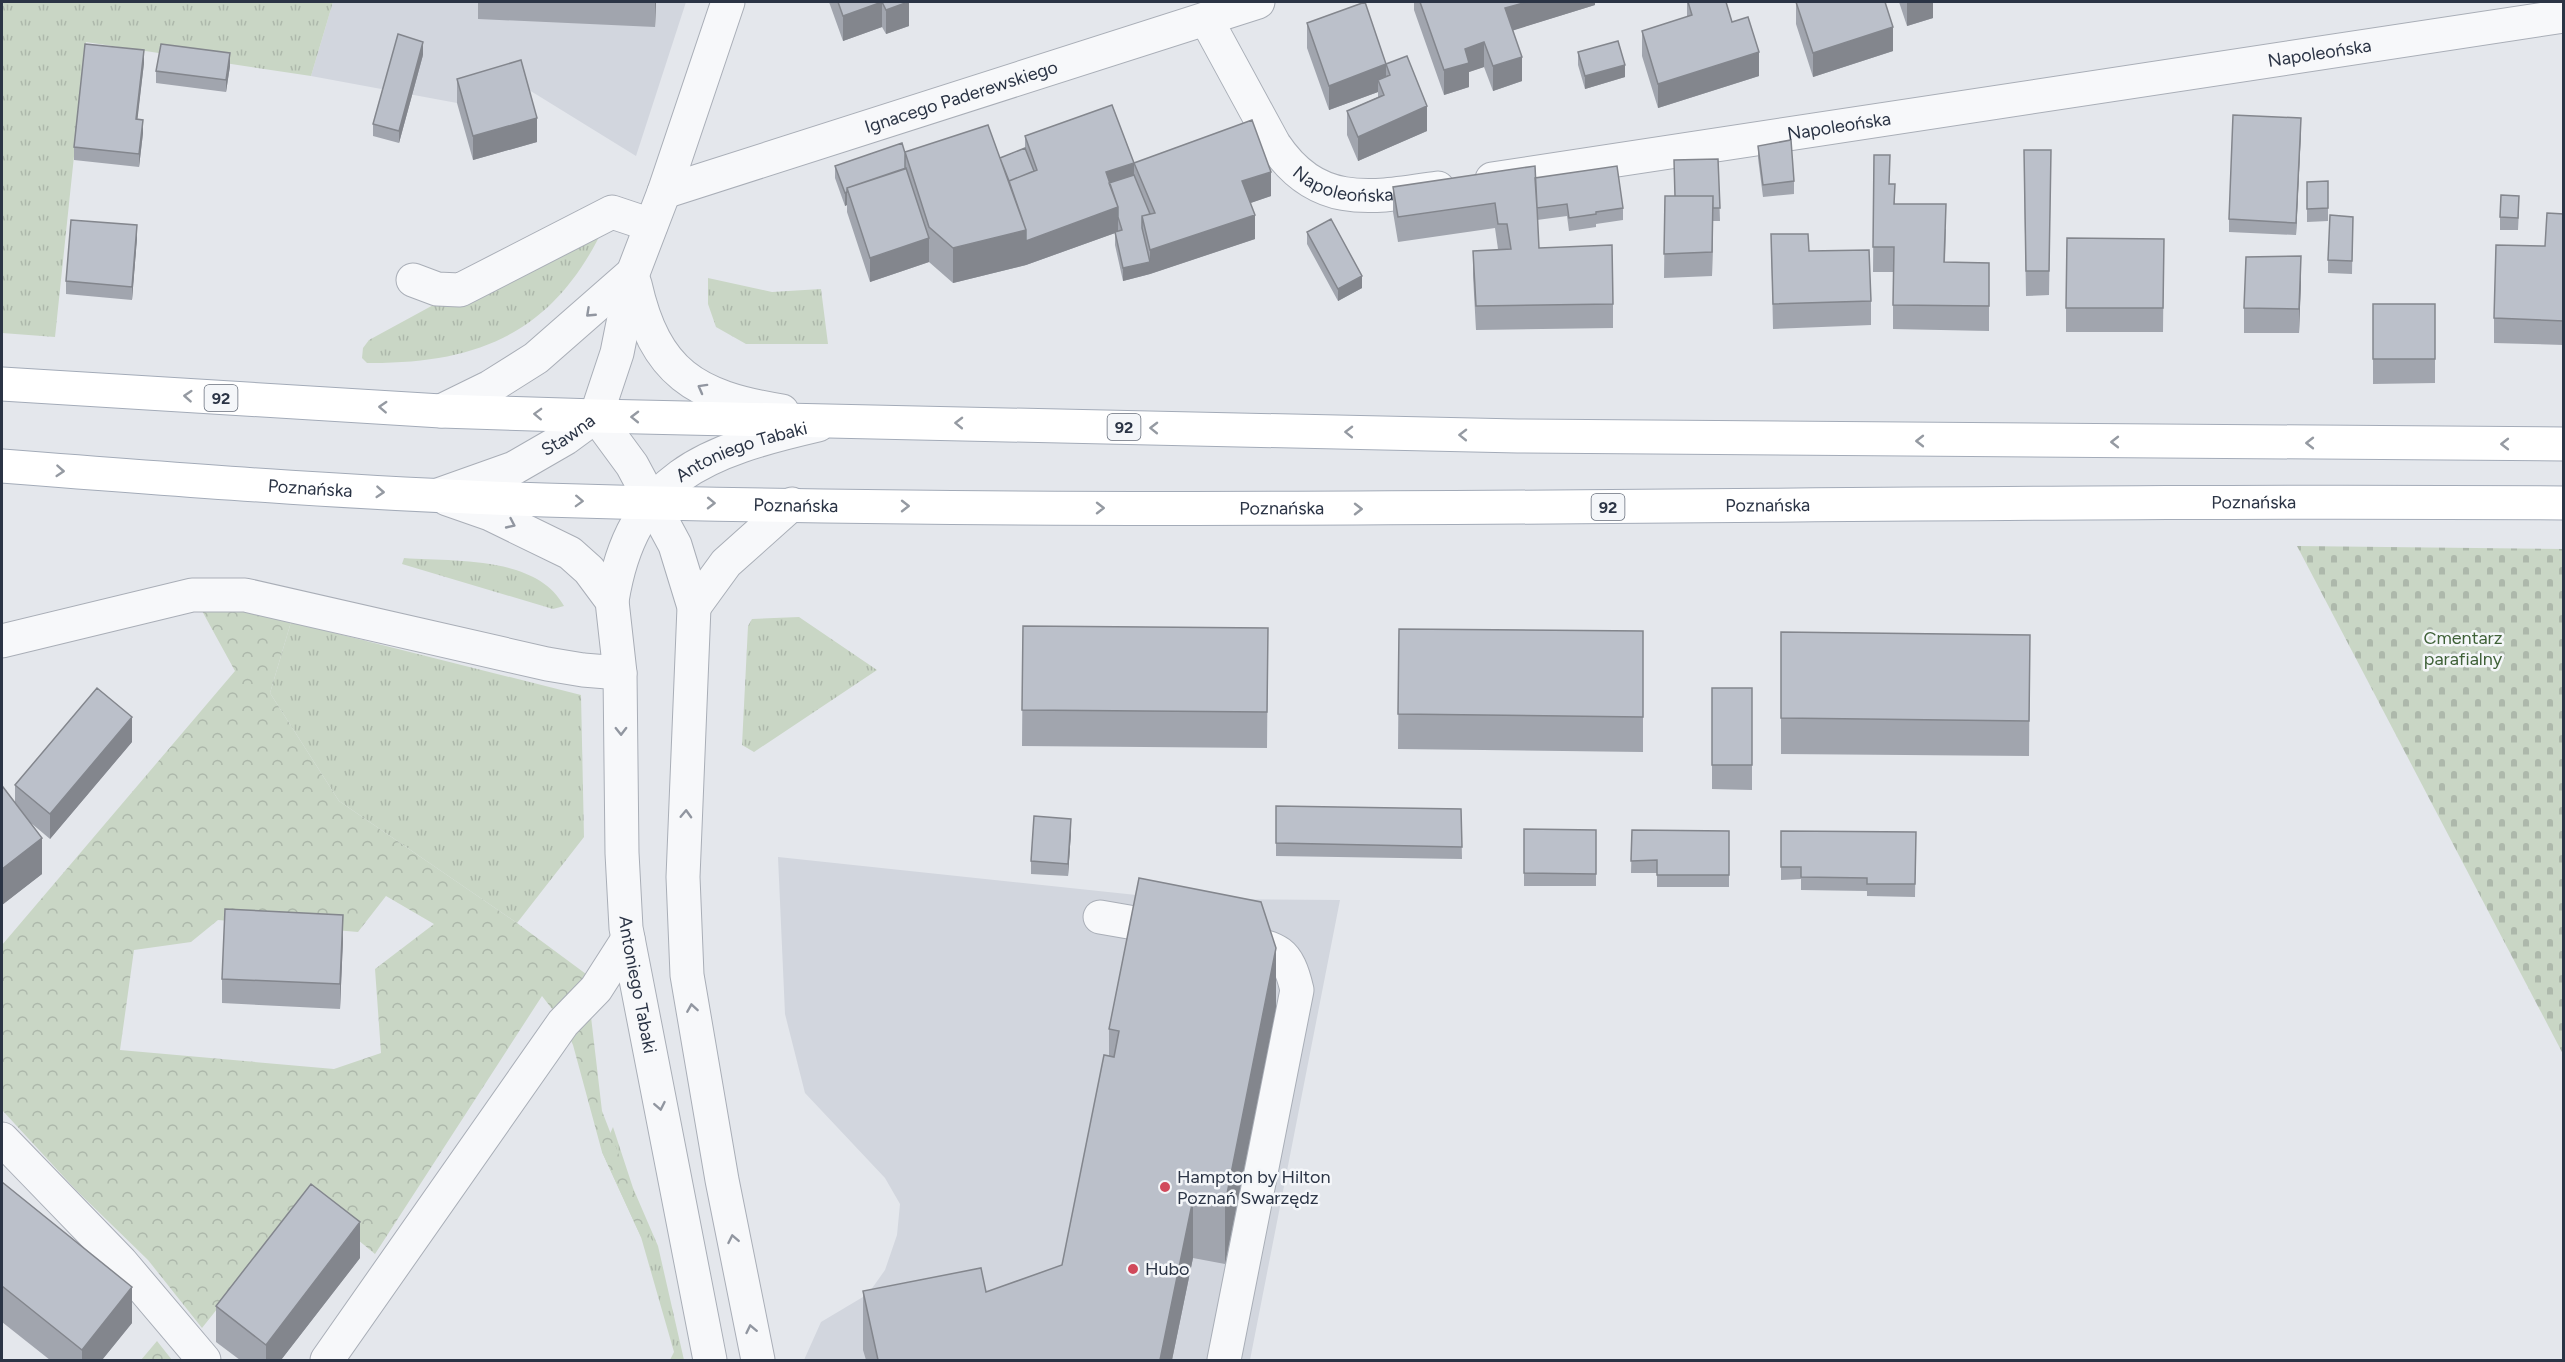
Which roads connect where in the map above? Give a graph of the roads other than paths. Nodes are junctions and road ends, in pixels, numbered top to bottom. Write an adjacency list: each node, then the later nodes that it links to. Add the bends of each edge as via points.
1 (728, 2): 5 (street, Stawna)
2 (1258, 2): 4 (street, Ignacego Paderewskiego)
3 (2564, 16): 4 (street, Napoleońska, via 1375,198 1322,187 1286,162)
4 (1206, 19): 5 (street, Ignacego Paderewskiego)
5 (663, 192): 6 (street, Stawna)
6 (651, 225): 7 (street, Stawna); 8 (street, via 612,212 460,290 437,289)
7 (633, 273): 10 (street, Stawna, one-way to 10, via 536,358); 11 (street, Stawna, via 617,353); 12 (street, one-way to 7, via 732,401 686,379 648,330)
8 (413, 280)
9 (2, 384): 10 (main road, 92, one-way to 9)
10 (441, 411): 11 (main road, 92, one-way to 10)
11 (596, 416): 12 (main road, 92, one-way to 11); 15 (street, Stawna, via 514,468); 16 (street, via 632,465)
12 (840, 420): 13 (main road, 92, one-way to 12, via 1518,436); 16 (street, Antoniego Tabaki, via 710,458 676,478)
13 (2564, 444)
14 (2, 466): 15 (main road, Poznańska / 92, one-way to 15)
15 (437, 495): 16 (main road, Poznańska / 92, one-way to 16); 19 (street, one-way to 19, via 490,514 570,553 589,570)
16 (652, 501): 18 (main road, Poznańska / 92, one-way to 18); 19 (street, Antoniego Tabaki, via 626,543); 20 (street, via 675,545)
17 (2564, 503): 18 (main road, Poznańska / 92, one-way to 17, via 1308,509 2268,501)
18 (792, 504): 20 (street, via 726,563)
19 (612, 601): 22 (street, Antoniego Tabaki)
20 (694, 607): 29 (street, one-way to 20, via 692,1012 684,944)
21 (2, 640): 22 (street, via 192,595 245,596 547,664)
22 (620, 672): 24 (street, Antoniego Tabaki, one-way to 24, via 622,853)
23 (1100, 917): 30 (street, via 1269,947 1291,963 1297,990)
24 (628, 939): 27 (street, via 596,989 563,1023); 28 (street, Antoniego Tabaki, one-way to 28)
25 (2, 1139): 26 (street, via 121,1262)
26 (204, 1360)
27 (327, 1360)
28 (710, 1360)
29 (758, 1360)
30 (1224, 1360)

